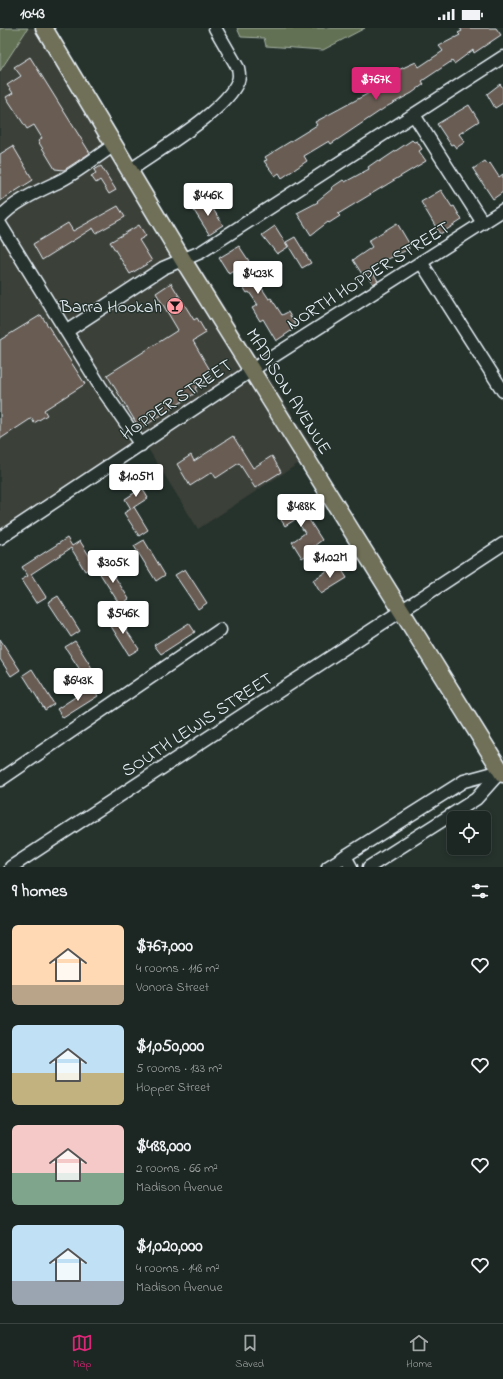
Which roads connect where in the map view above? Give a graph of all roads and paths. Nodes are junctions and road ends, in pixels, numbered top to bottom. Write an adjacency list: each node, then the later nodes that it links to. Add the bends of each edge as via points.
1 (214, 28): 6 (street, via 238,68 238,82 216,110)
2 (49, 30): 5 (main road, MADISON AVENUE)
3 (503, 57): 4 (street)
4 (414, 115): 9 (street); 11 (street, via 201,252)
5 (113, 146): 6 (main road, MADISON AVENUE); 8 (street, via 60,181 10,208)
6 (129, 171): 11 (main road, MADISON AVENUE)
7 (503, 210): 9 (street, NORTH HOPPER STREET)
8 (0, 218)
9 (483, 223): 12 (street, NORTH HOPPER STREET)
10 (0, 224): 13 (street)
11 (183, 260): 13 (street, via 163,268); 14 (main road, MADISON AVENUE)
12 (421, 262): 14 (street, NORTH HOPPER STREET); 15 (street)
13 (67, 331): 16 (street, via 100,386)
14 (252, 370): 16 (street, HOPPER STREET); 19 (main road, MADISON AVENUE)
15 (503, 391)
16 (141, 445): 17 (street, HOPPER STREET)
17 (0, 538)
18 (503, 544): 19 (street, SOUTH LEWIS STREET)
19 (402, 611): 21 (main road, MADISON AVENUE); 26 (street, SOUTH LEWIS STREET)
20 (220, 630): 22 (street)
21 (502, 771): 23 (street); 24 (street, via 476,799)
22 (0, 780)
23 (460, 784): 24 (street, via 471,790 473,794); 25 (street)
24 (470, 802): 29 (street)
25 (344, 856): 27 (street); 28 (street)
26 (11, 867)
27 (328, 867)
28 (351, 867)
29 (368, 867)

